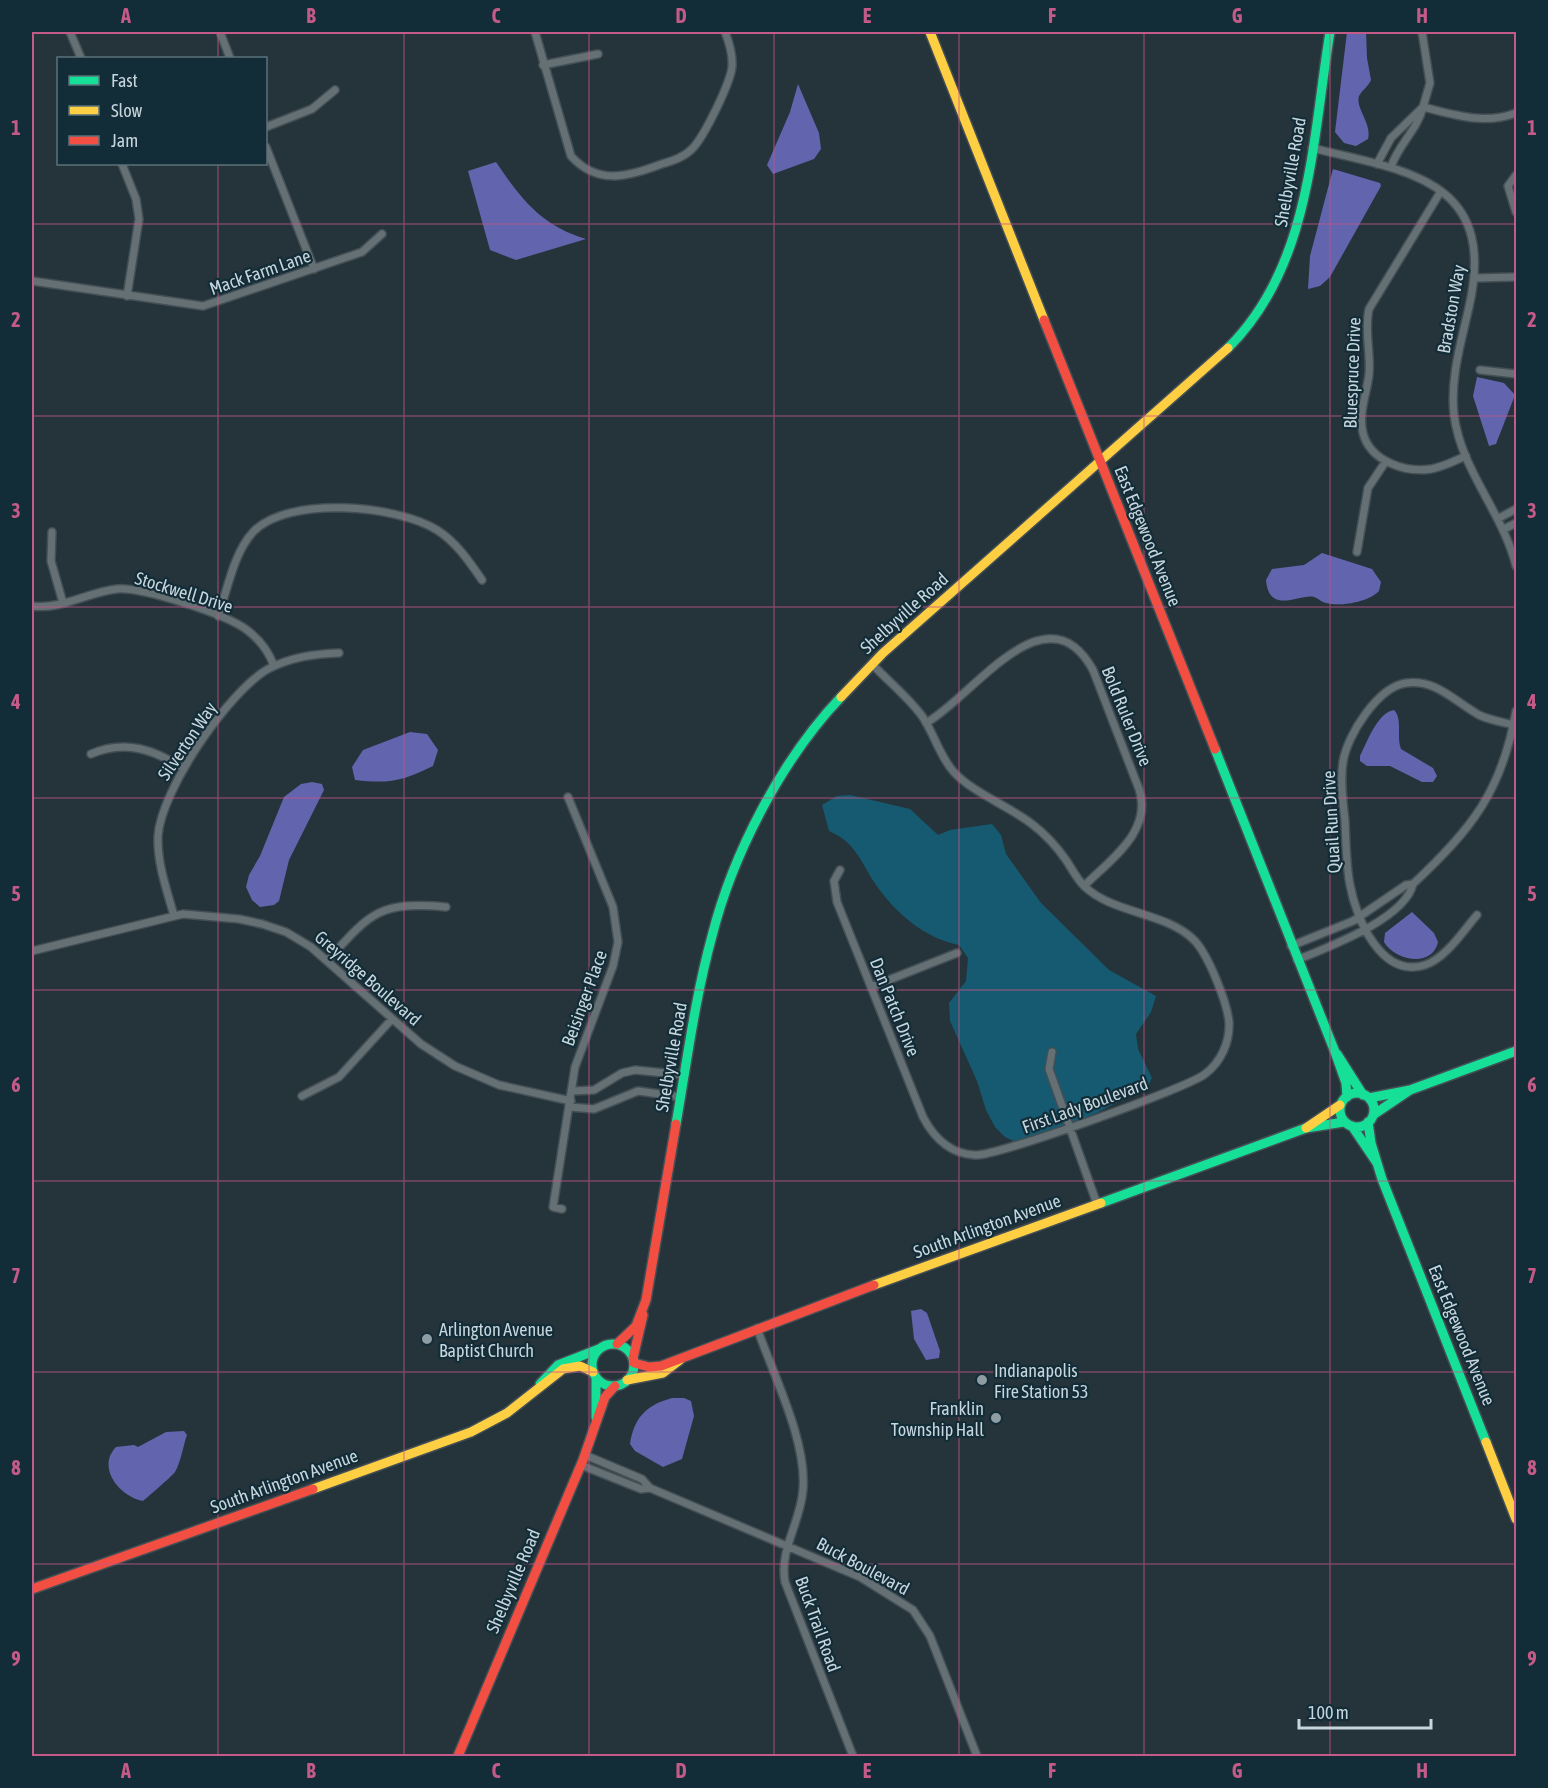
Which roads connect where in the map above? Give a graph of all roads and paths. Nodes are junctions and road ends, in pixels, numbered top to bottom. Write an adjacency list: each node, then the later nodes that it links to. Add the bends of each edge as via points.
1 (70, 32): 9 (street)
2 (220, 32): 10 (street)
3 (534, 32): 11 (street)
4 (725, 32): 11 (street, via 732,67 703,135 680,158 630,176 595,174 579,165 572,156)
5 (930, 32): 33 (main road, East Edgewood Avenue)
6 (1330, 32): 16 (main road, Shelbyville Road)
7 (1422, 32): 13 (street, via 1430,83)
8 (598, 54): 11 (street)
9 (81, 57)
10 (230, 57)
11 (543, 65)
12 (335, 90): 15 (street, via 312,109)
13 (1423, 107): 14 (street, via 1482,120); 18 (street, via 1391,138); 20 (street)
14 (1516, 113)
15 (267, 127)
16 (1312, 148): 18 (street, Bradston Way); 33 (main road, Shelbyville Road, via 1295,239 1284,269 1262,307 1229,347)
17 (267, 150): 25 (street)
18 (1377, 164): 20 (street, Bradston Way)
19 (122, 165): 29 (street, via 136,198 139,219)
20 (1391, 167): 22 (street, Bradston Way, via 1413,173)
21 (1516, 175): 23 (street, via 1508,186)
22 (1441, 191): 27 (street, Bradston Way, via 1467,226 1474,245); 34 (street, Bluespruce Drive, via 1380,288 1366,322 1370,371 1362,406 1363,434 1370,448)
23 (1516, 212)
24 (382, 234): 25 (street, Mack Farm Lane, via 362,252)
25 (314, 269): 29 (street, Mack Farm Lane, via 202,306)
26 (1516, 277): 27 (street)
27 (1476, 278): 32 (street, Bradston Way, via 1453,383 1455,417)
28 (32, 281): 29 (street, Mack Farm Lane)
29 (127, 296)
30 (1480, 369): 31 (street)
31 (1516, 374)
32 (1466, 456): 34 (street, via 1437,468 1420,470); 36 (street, Bradston Way)
33 (1100, 461): 47 (main road, Shelbyville Road); 62 (main road, East Edgewood Avenue)
34 (1386, 461): 40 (street, via 1368,488)
35 (1516, 509): 36 (street)
36 (1499, 518): 38 (street, Bradston Way)
37 (1516, 523): 38 (street)
38 (1504, 529): 41 (street, Bradston Way)
39 (52, 532): 43 (street, via 51,561)
40 (1357, 552)
41 (1516, 566)
42 (482, 580): 45 (street, via 448,538 423,523 376,511 301,508 276,516 247,540)
43 (63, 603): 44 (street, Stockwell Drive); 45 (street, Stockwell Drive, via 110,590 132,590)
44 (32, 606)
45 (218, 616): 48 (street, Stockwell Drive, via 255,637)
46 (339, 653): 48 (street, Silverton Way, via 299,657)
47 (872, 664): 50 (street); 72 (main road, Shelbyville Road, via 804,743 748,839 712,934)
48 (274, 666): 53 (street, Silverton Way, via 250,681 232,700)
49 (1516, 711): 51 (street)
50 (926, 723): 57 (street, via 956,774 1038,828); 57 (street, Bold Ruler Drive, via 1028,642 1060,641 1082,653 1098,681 1143,809 1131,839)
51 (1514, 725): 56 (street, via 1498,777 1481,810 1454,846); 61 (street, Quail Run Drive, via 1479,715 1425,683 1402,684 1377,698 1351,739 1343,762 1349,882)
52 (91, 754): 53 (street, via 111,747 136,747 156,752)
53 (184, 770): 60 (street, Silverton Way, via 168,796 158,835 162,872)
54 (568, 796): 74 (street, Beisinger Place, via 613,907 618,942 613,966 575,1067)
55 (840, 870): 67 (street, Dan Patch Drive, via 834,881 835,894)
56 (1413, 884): 61 (street, via 1406,885); 61 (street, via 1411,892)
57 (1084, 886): 83 (street, First Lady Boulevard, via 1195,940 1206,957 1227,1013 1228,1037 1222,1054 1207,1073 1193,1081)
58 (446, 907): 65 (street, via 408,904 381,911 357,927)
59 (1477, 915): 61 (street, Quail Run Drive, via 1439,957 1416,967 1383,956)
60 (174, 916): 63 (street, Greyridge Boulevard); 65 (street, Greyridge Boulevard, via 194,914 262,924 293,936)
61 (1363, 923): 62 (street); 66 (street)
62 (1292, 946): 66 (main road, East Edgewood Avenue)
63 (32, 951)
64 (957, 953): 67 (street)
65 (328, 960): 68 (street, Greyridge Boulevard)
66 (1297, 960): 71 (main road, East Edgewood Avenue)
67 (871, 987): 85 (street, Dan Patch Drive, via 923,1118)
68 (392, 1019): 75 (street, via 339,1077); 79 (street, Greyridge Boulevard, via 437,1056 473,1075)
69 (1516, 1051): 73 (main road)
70 (1052, 1052): 83 (street, via 1049,1069)
71 (1335, 1052): 77 (main road); 78 (main road)
72 (685, 1075): 74 (street, via 635,1070 622,1073 594,1090); 76 (main road, Shelbyville Road)
73 (1410, 1090): 78 (main road, via 1380,1099); 81 (main road)
74 (572, 1091): 79 (street, Beisinger Place)
75 (302, 1096)
76 (681, 1097): 79 (street, Greyridge Boulevard, via 638,1091 594,1108); 89 (main road, Shelbyville Road)
77 (1347, 1097): 78 (main road, via 1355,1093); 80 (main road)
78 (1366, 1097): 81 (main road, via 1373,1106)
79 (570, 1104): 88 (street, Beisinger Place, via 553,1208)
80 (1340, 1106): 82 (main road); 84 (main road, South Arlington Avenue)
81 (1370, 1118): 82 (main road, via 1361,1126); 86 (main road, via 1369,1137)
82 (1348, 1124): 84 (main road, South Arlington Avenue, via 1331,1122); 86 (main road)
83 (1069, 1127): 85 (street, First Lady Boulevard, via 987,1155 967,1154); 87 (street)
84 (1306, 1128): 87 (main road, South Arlington Avenue)
85 (948, 1147)
86 (1377, 1163): 103 (main road, East Edgewood Avenue)
87 (1097, 1204): 90 (main road, South Arlington Avenue)
88 (562, 1209)
89 (643, 1310): 91 (main road, via 629,1337); 93 (main road)
90 (757, 1328): 94 (main road, South Arlington Avenue); 104 (street, Buck Trail Road, via 802,1456 802,1501)
91 (617, 1344): 92 (main road); 93 (main road, via 627,1349)
92 (599, 1349): 95 (main road, via 593,1361); 97 (main road, South Arlington Avenue, via 560,1363)
93 (633, 1360): 94 (main road, South Arlington Avenue, via 654,1368); 96 (main road, via 632,1374)
94 (680, 1360): 96 (main road, South Arlington Avenue, via 662,1374)
95 (595, 1374): 97 (main road, South Arlington Avenue, via 580,1365 570,1366); 98 (main road, via 604,1384); 99 (main road)
96 (627, 1380): 98 (main road)
97 (538, 1386): 105 (main road, South Arlington Avenue, via 507,1413 471,1432)
98 (615, 1386): 99 (main road)
99 (596, 1418): 100 (main road, Shelbyville Road)
100 (585, 1455): 101 (main road, Shelbyville Road); 102 (street, Buck Boulevard, via 642,1479)
101 (581, 1465): 102 (street, Buck Boulevard, via 641,1489); 106 (main road, Shelbyville Road)
102 (650, 1488): 104 (street, Buck Boulevard)
103 (1516, 1519)
104 (788, 1545): 107 (street, Buck Trail Road, via 785,1582); 108 (street, Buck Boulevard, via 860,1577 913,1610 930,1636)
105 (32, 1589)
106 (458, 1756)
107 (853, 1756)
108 (976, 1756)

